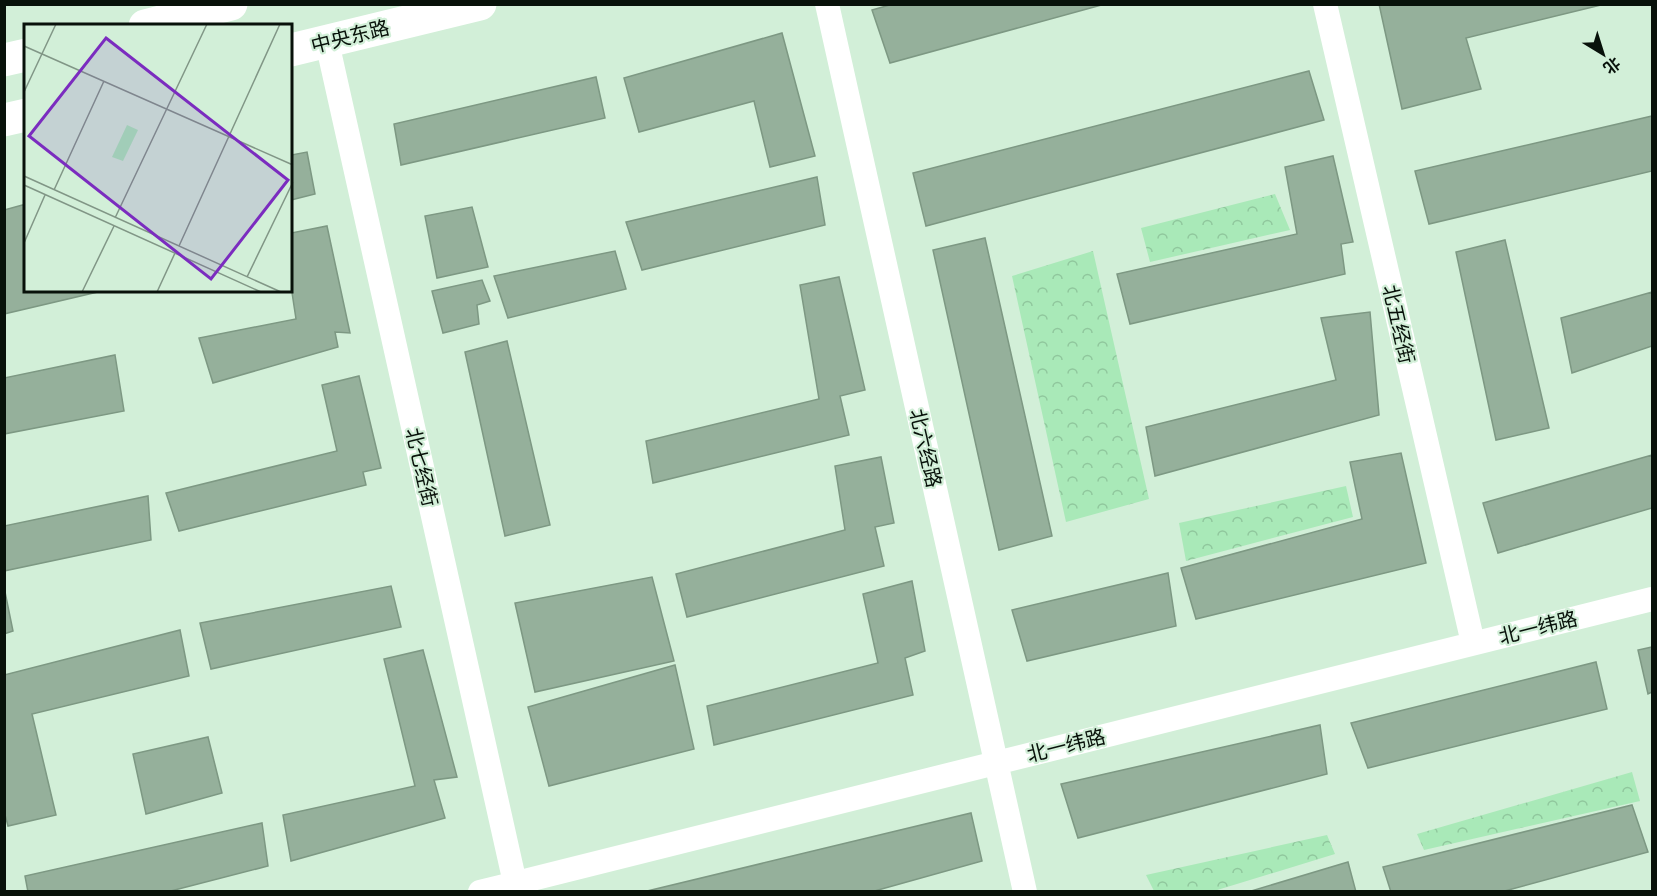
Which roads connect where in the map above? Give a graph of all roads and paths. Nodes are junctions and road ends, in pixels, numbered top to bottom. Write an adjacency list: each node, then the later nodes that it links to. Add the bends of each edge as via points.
1 (231, 4): 5 (main road)
2 (480, 4): 6 (main road, 中央东路)
3 (827, 4): 14 (street, 北六经路)
4 (1325, 4): 13 (street, 北五经街)
5 (153, 24)
6 (327, 42): 7 (main road, 中央东路); 15 (street, 北七经街)
7 (292, 50)
8 (24, 55): 9 (main road)
9 (4, 60)
10 (24, 115): 11 (main road)
11 (4, 120)
12 (1653, 599): 13 (street, 北一纬路)
13 (1473, 643): 14 (street, 北一纬路)
14 (996, 763): 15 (street, 北一纬路); 17 (street, 北六经路)
15 (516, 887): 16 (street, 北一纬路)
16 (480, 891)
17 (1024, 891)

